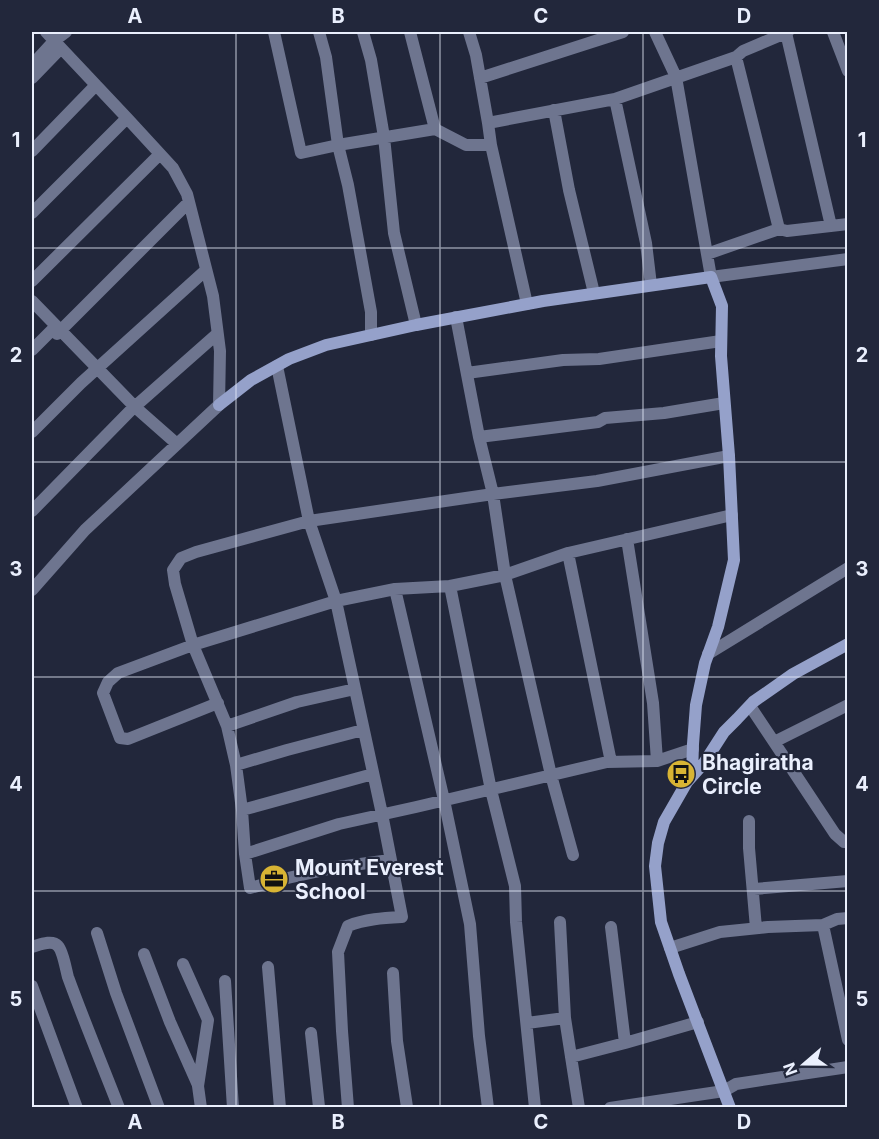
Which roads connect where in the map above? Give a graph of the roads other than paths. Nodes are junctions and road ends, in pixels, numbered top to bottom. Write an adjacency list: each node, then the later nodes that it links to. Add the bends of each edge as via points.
1 (66, 32): 11 (street)
2 (274, 32): 26 (street, via 301,153)
3 (319, 32): 26 (street)
4 (363, 32): 25 (street)
5 (410, 32): 24 (street)
6 (469, 32): 18 (street)
7 (623, 32): 18 (street)
8 (655, 32): 16 (street)
9 (833, 32): 12 (street)
10 (786, 33): 13 (street); 33 (street)
11 (54, 40): 14 (street); 17 (street); 19 (street)
12 (845, 55): 15 (street)
13 (736, 57): 16 (street); 34 (street)
14 (32, 64)
15 (848, 71)
16 (676, 77): 20 (street); 35 (street)
17 (32, 78)
18 (480, 78): 23 (street)
19 (96, 85): 22 (street); 28 (street)
20 (615, 99): 21 (street); 40 (street, via 646,243)
21 (554, 110): 23 (street); 41 (street)
22 (127, 118): 29 (street); 31 (street)
23 (488, 123): 27 (street)
24 (435, 129): 25 (street); 27 (street, via 466,145)
25 (384, 137): 26 (street); 46 (street, via 394,233)
26 (338, 145): 49 (street, via 371,312)
27 (490, 145): 43 (street)
28 (32, 151)
29 (160, 154): 30 (street, via 172,168); 39 (street)
30 (189, 202): 37 (street); 47 (street)
31 (32, 213)
32 (848, 224): 33 (street)
33 (831, 226): 34 (street)
34 (779, 229): 35 (street)
35 (707, 254): 38 (street)
36 (848, 259): 38 (street)
37 (206, 270): 48 (street); 53 (street)
38 (711, 277): 40 (street); 50 (street, via 722,306)
39 (32, 280)
40 (651, 285): 41 (street)
41 (594, 293): 43 (street)
42 (32, 301): 47 (street)
43 (527, 304): 45 (street)
44 (32, 309): 47 (street)
45 (456, 318): 46 (street); 54 (street)
46 (416, 325): 49 (street)
47 (56, 331): 51 (street); 53 (street)
48 (218, 334): 56 (street); 57 (street)
49 (371, 335): 52 (street, via 326,345)
50 (721, 341): 54 (street); 55 (street)
51 (32, 350)
52 (277, 366): 56 (street, via 250,380); 65 (street)
53 (96, 370): 57 (street); 58 (street)
54 (467, 373): 59 (street)
55 (724, 403): 59 (street); 61 (street)
56 (219, 405): 60 (street)
57 (133, 408): 60 (street); 63 (street)
58 (32, 432)
59 (479, 437): 62 (street)
60 (175, 446): 70 (street)
61 (729, 456): 62 (street, via 597,481); 64 (street)
62 (493, 494): 65 (street); 69 (street)
63 (32, 511)
64 (732, 515): 66 (street); 76 (street, via 734,560)
65 (309, 521): 73 (street); 75 (street, via 181,558 173,570)
66 (627, 539): 67 (street); 85 (street, via 653,703)
67 (568, 553): 69 (street); 86 (street)
68 (848, 568): 76 (street)
69 (505, 575): 71 (street); 89 (street)
70 (33, 585)
71 (450, 586): 72 (street); 91 (street)
72 (395, 589): 73 (street); 92 (street)
73 (336, 602): 75 (street); 77 (street)
74 (848, 644): 80 (street, via 793,674)
75 (193, 645): 78 (street); 78 (street, via 118,673 108,682 104,693 120,738 128,739)
76 (708, 654): 84 (street, via 696,705)
77 (355, 689): 81 (street, via 297,702); 82 (street)
78 (218, 703): 81 (street)
79 (848, 705): 83 (street)
80 (750, 706): 83 (street); 90 (street, via 724,732)
81 (227, 726): 87 (street)
82 (363, 730): 87 (street); 88 (street)
83 (774, 742): 96 (street, via 835,834)
84 (693, 749): 85 (street); 90 (street)
85 (657, 761): 86 (street)
86 (611, 762): 89 (street)
87 (236, 765): 93 (street)
88 (372, 774): 93 (street); 94 (street)
89 (551, 775): 91 (street); 98 (street)
90 (692, 776): 109 (street, via 664,822 655,866 661,922)
91 (490, 790): 92 (street); 118 (street, via 515,886)
92 (444, 800): 94 (street); 136 (street, via 470,924)
93 (242, 810): 97 (street)
94 (381, 814): 97 (street); 99 (street)
95 (749, 821): 101 (street)
96 (848, 841)
97 (245, 854): 99 (street, via 250,888 338,867)
98 (573, 855)
99 (390, 860): 134 (street, via 402,917 348,926 338,952)
100 (848, 881): 101 (street)
101 (754, 889): 106 (street)
102 (848, 918): 104 (street)
103 (560, 922): 116 (street)
104 (823, 925): 106 (street); 120 (street)
105 (611, 927): 121 (street)
106 (756, 928): 109 (street, via 720,932)
107 (97, 933): 129 (street)
108 (32, 947): 128 (street, via 46,943 58,946)
109 (670, 948): 117 (street)
110 (144, 954): 124 (street)
111 (183, 964): 124 (street, via 208,1020)
112 (268, 967): 132 (street)
113 (393, 973): 135 (street)
114 (225, 981): 131 (street)
115 (32, 986): 127 (street)
116 (565, 1018): 118 (street); 122 (street)
117 (698, 1022): 121 (street); 125 (street)
118 (527, 1023): 137 (street)
119 (311, 1033): 133 (street)
120 (848, 1040)
121 (625, 1043): 122 (street)
122 (572, 1057): 138 (street)
123 (848, 1067): 125 (street, via 736,1084)
124 (198, 1086): 130 (street)
125 (724, 1090): 126 (street); 140 (street)
126 (627, 1106): 139 (street)
127 (77, 1107)
128 (120, 1107)
129 (159, 1107)
130 (201, 1107)
131 (234, 1107)
132 (280, 1107)
133 (319, 1107)
134 (348, 1107)
135 (404, 1107)
136 (488, 1107)
137 (535, 1107)
138 (579, 1107)
139 (610, 1107)
140 (730, 1107)

